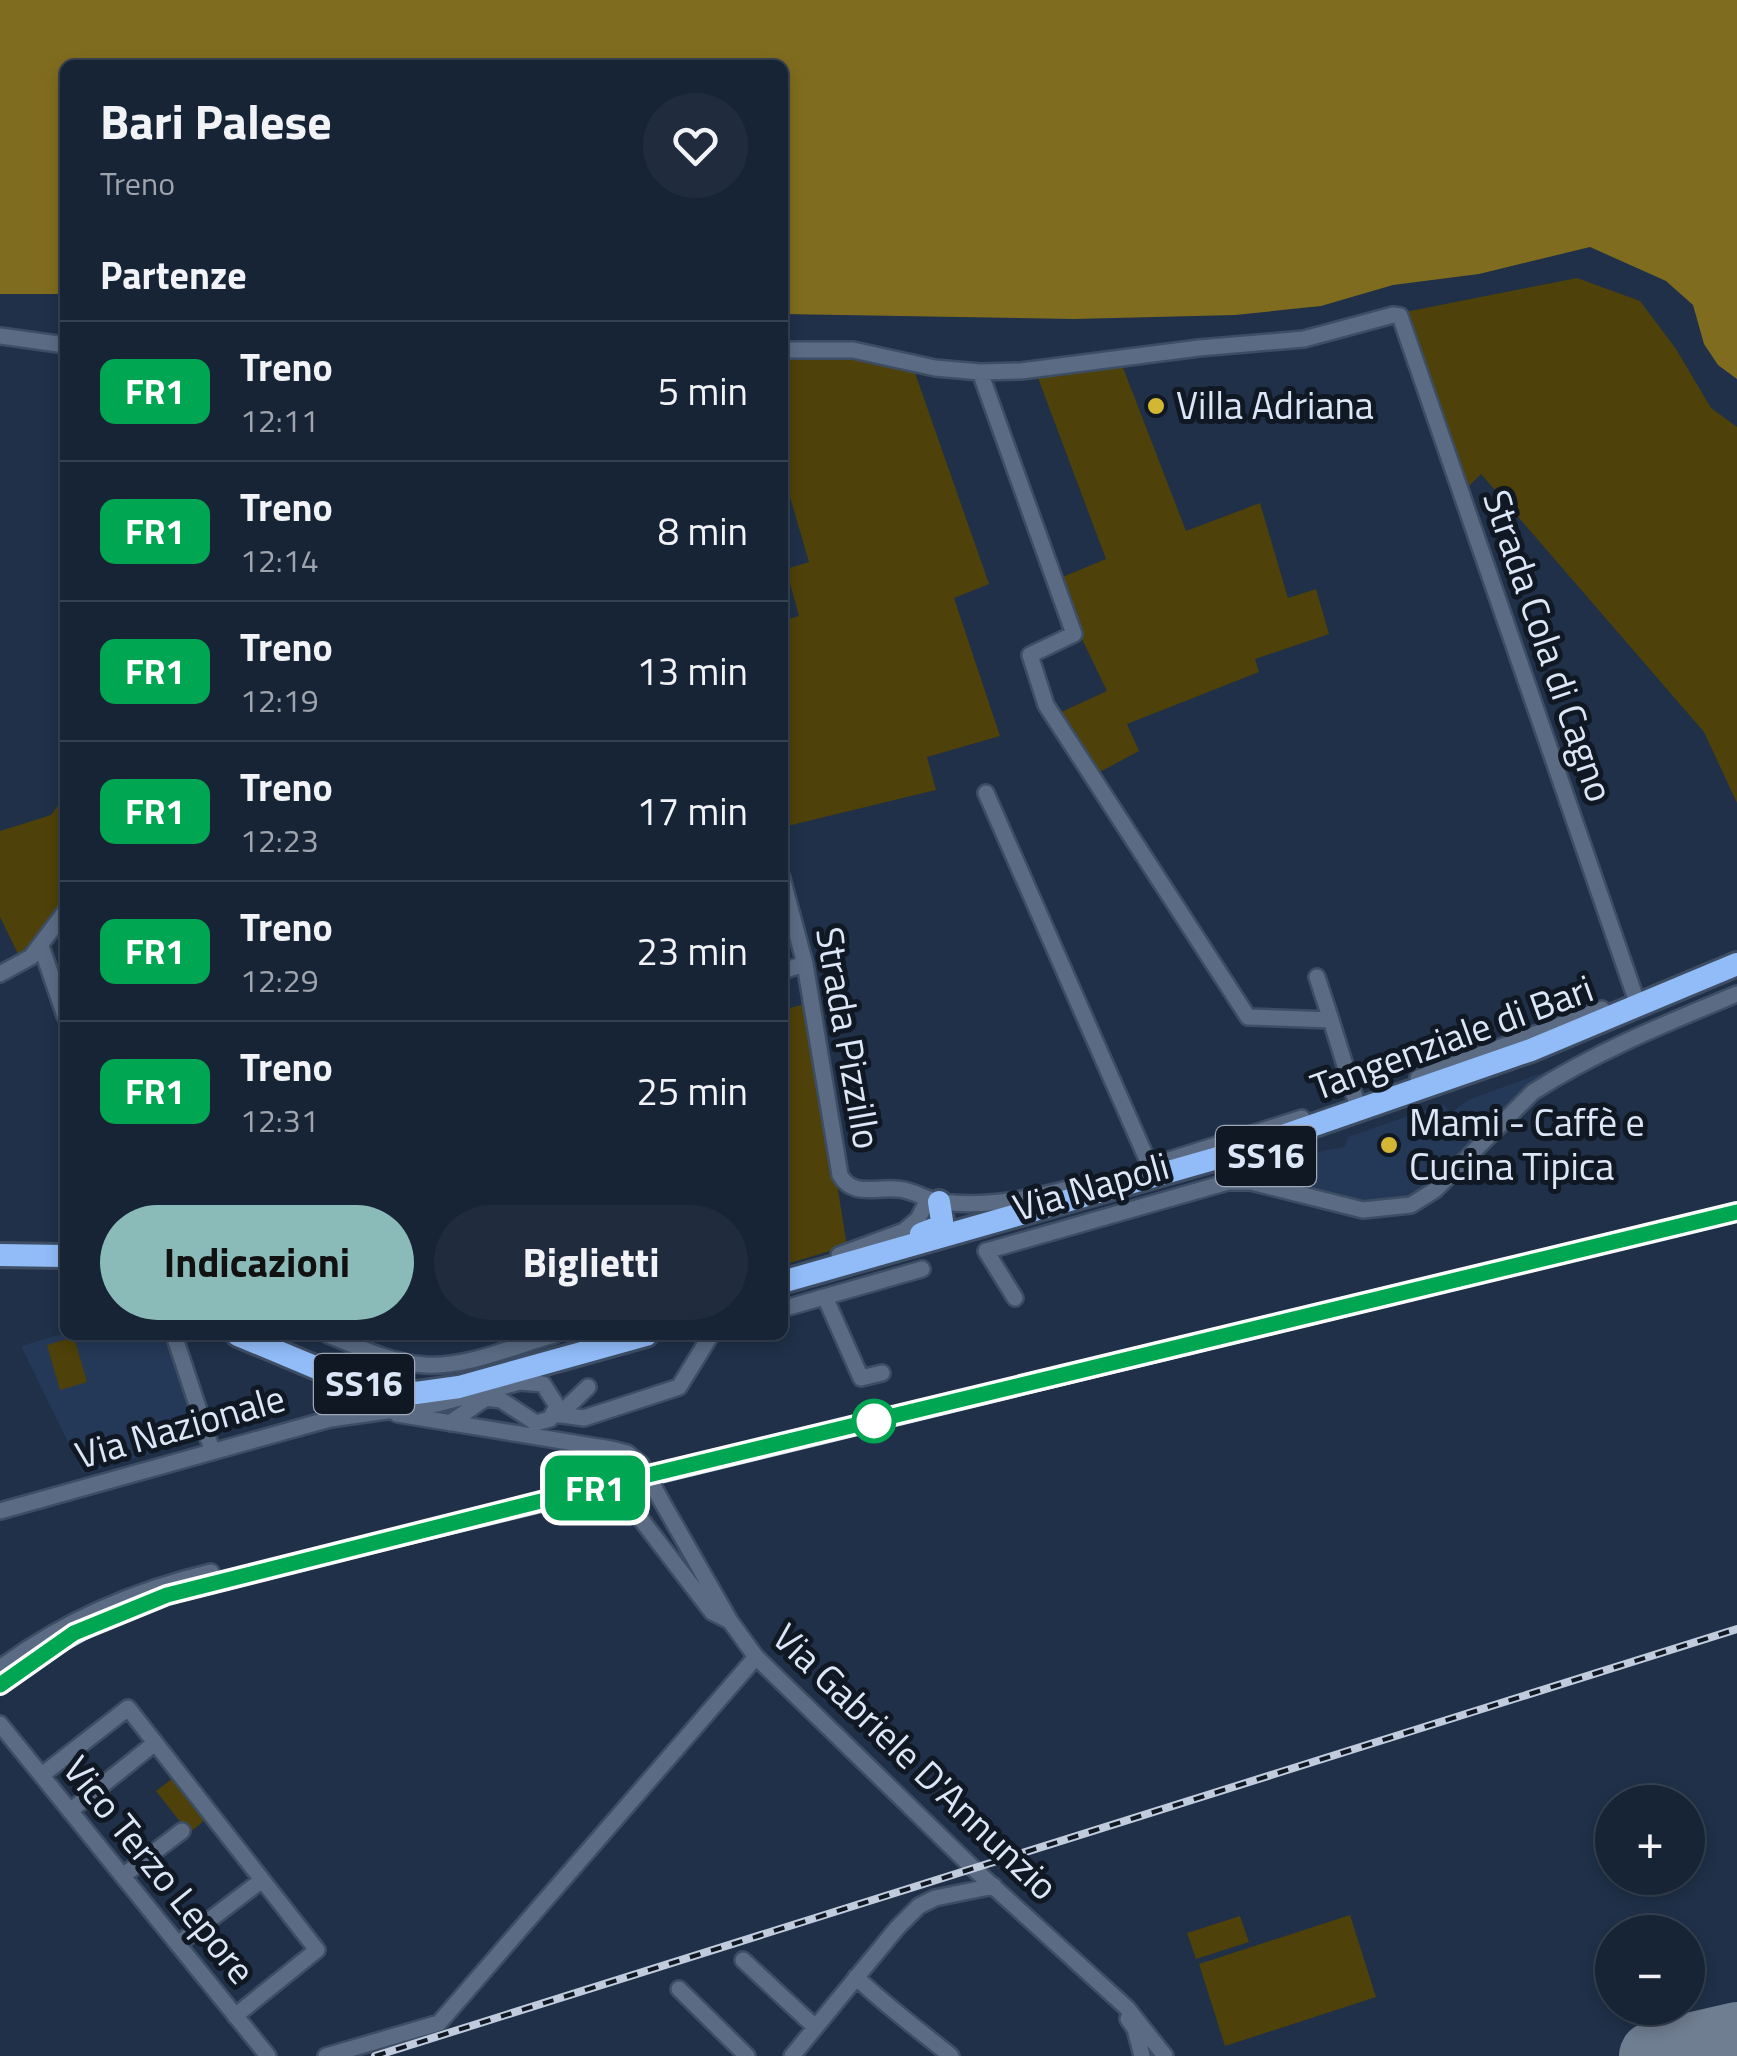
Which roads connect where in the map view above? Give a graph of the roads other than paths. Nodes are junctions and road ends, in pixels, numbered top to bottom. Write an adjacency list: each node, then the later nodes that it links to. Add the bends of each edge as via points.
1 (0, 336): 2 (street)
2 (60, 343)
3 (788, 350): 4 (street, via 852,350)
4 (980, 372): 17 (street, Strada Cola di Cagno, via 1304,339 1400,316); 19 (street, via 1074,634 1030,655 1046,705 1248,1017)
5 (986, 793): 21 (street)
6 (60, 919): 8 (street)
7 (790, 934): 10 (street, Strada Pizzillo)
8 (41, 946): 13 (street); 18 (street)
9 (1737, 952): 17 (street)
10 (805, 964): 12 (street); 22 (street, Strada Pizzillo, via 844,1183 858,1190 899,1188)
11 (1737, 964): 23 (highway, Tangenziale di Bari / SS16, via 1562,1038 1358,1112)
12 (788, 969)
13 (0, 974)
14 (1317, 977): 19 (street)
15 (1737, 980): 32 (highway, Tangenziale di Bari / SS16, via 1602,1037 1314,1141)
16 (1737, 994): 34 (street, Via Napoli, via 1618,1044 1534,1092 1411,1205 1363,1210 1228,1182 986,1251)
17 (1636, 996): 20 (street)
18 (60, 1001)
19 (1331, 1020): 20 (street)
20 (1356, 1101): 21 (street)
21 (1150, 1166): 22 (street, via 1010,1203)
22 (940, 1201): 23 (highway, via 966,1221); 26 (highway, via 940,1227); 27 (street, via 904,1231)
23 (1006, 1219): 26 (highway, Tangenziale di Bari / SS16)
24 (0, 1255): 25 (highway)
25 (60, 1256)
26 (850, 1262): 31 (highway, Tangenziale di Bari / SS16)
27 (788, 1269)
28 (922, 1269): 33 (street)
29 (0, 1270): 30 (highway)
30 (60, 1271)
31 (788, 1280)
32 (788, 1294)
33 (825, 1297): 35 (street); 46 (street, via 861,1378)
34 (1015, 1298)
35 (788, 1307)
36 (176, 1340): 53 (street)
37 (250, 1340): 43 (highway, SS16, via 329,1374 416,1392 496,1378)
38 (289, 1340): 42 (highway, SS16, via 335,1360 418,1378 457,1374)
39 (342, 1340): 45 (street, via 428,1366)
40 (484, 1340): 45 (street)
41 (537, 1340): 45 (street)
42 (579, 1340)
43 (629, 1340)
44 (708, 1340): 50 (street, via 679,1386 584,1418)
45 (488, 1354)
46 (882, 1373)
47 (588, 1387): 50 (street)
48 (434, 1412): 50 (street, Via Nazionale, via 533,1381 555,1398); 51 (street); 53 (street, Via Nazionale, via 378,1411)
49 (477, 1414): 50 (street, via 492,1397 536,1423); 51 (street); 52 (street)
50 (557, 1414)
51 (456, 1419): 52 (street)
52 (496, 1432): 57 (street, Via Gabriele D'Annunzio, bridge, via 610,1449 641,1464)
53 (212, 1450): 55 (street, Via Nazionale)
54 (627, 1501): 57 (street, via 712,1612)
55 (0, 1511)
56 (211, 1572): 59 (street, via 134,1593 28,1646)
57 (730, 1621): 58 (street, Via Gabriele D'Annunzio)
58 (756, 1657): 67 (street, Via Gabriele D'Annunzio); 76 (street, via 438,2023)
59 (0, 1668)
60 (0, 1724): 62 (street, Vico Terzo Lepore)
61 (155, 1743): 62 (street, via 128,1708); 63 (street); 66 (street)
62 (42, 1775): 63 (street, Vico Terzo Lepore)
63 (70, 1810): 65 (street, Vico Terzo Lepore)
64 (182, 1831): 65 (street)
65 (124, 1876): 68 (street, Vico Terzo Lepore)
66 (262, 1880): 68 (street); 73 (street, via 316,1950)
67 (994, 1886): 70 (street, via 920,1906); 72 (street, Via Gabriele D'Annunzio)
68 (178, 1944): 73 (street, Vico Terzo Lepore)
69 (743, 1960): 74 (street)
70 (856, 1977): 74 (street); 79 (street)
71 (679, 1989): 77 (street)
72 (1115, 1999): 80 (street, via 1135,2028); 81 (street, Via Gabriele D'Annunzio)
73 (234, 2016): 75 (street, Vico Terzo Lepore)
74 (816, 2027): 78 (street)
75 (268, 2056)
76 (326, 2056)
77 (748, 2056)
78 (792, 2056)
79 (951, 2056)
80 (1142, 2056)
81 (1164, 2056)

